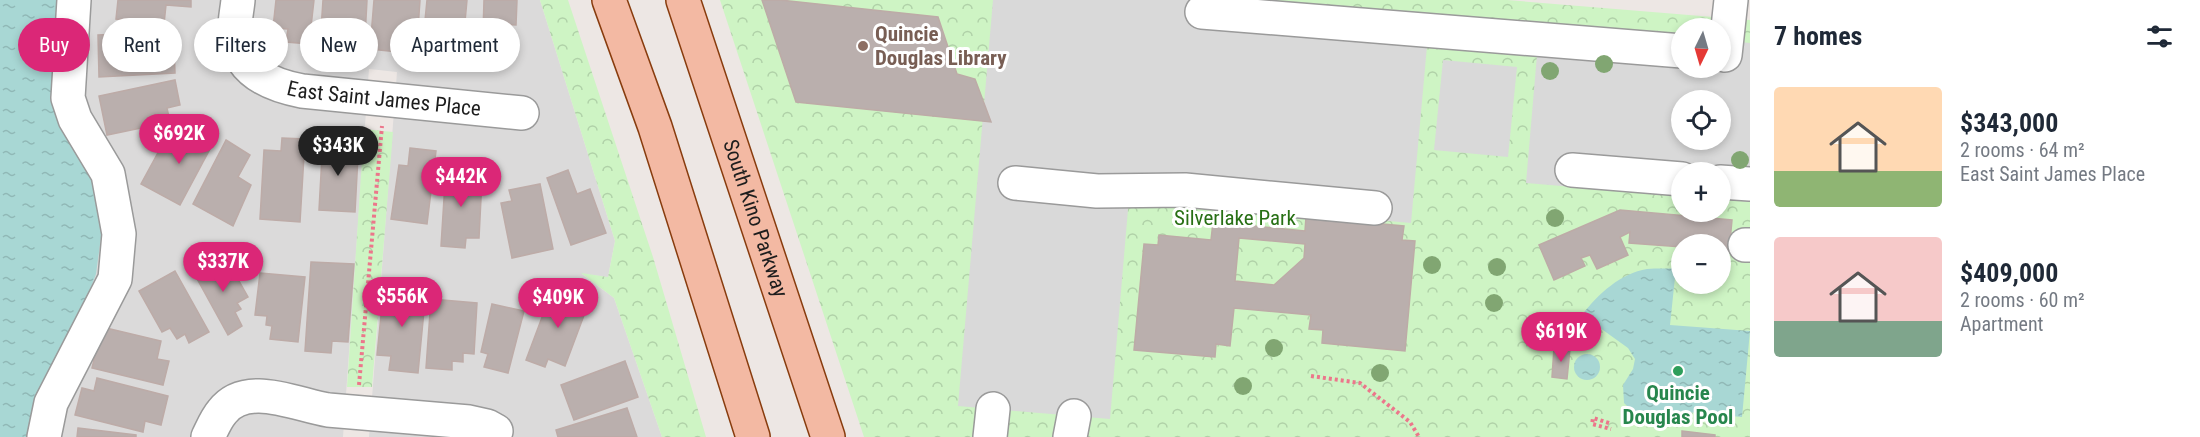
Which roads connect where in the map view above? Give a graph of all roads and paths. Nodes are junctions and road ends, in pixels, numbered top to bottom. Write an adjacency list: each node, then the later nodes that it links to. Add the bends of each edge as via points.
1 (74, 0): 23 (street, via 68,98 75,119 108,174 119,234 115,279 51,403)
2 (238, 0): 10 (street, East Saint James Place, via 235,34 250,69 250,82)
3 (609, 0): 25 (main road, via 655,127)
4 (1731, 0): 9 (street)
5 (689, 9): 26 (main road, South Kino Parkway)
6 (1300, 10): 7 (street); 8 (street)
7 (1202, 12)
8 (1671, 50)
9 (1732, 55)
10 (385, 99): 11 (street, East Saint James Place); 19 (path)
11 (522, 113)
12 (1572, 170): 13 (street)
13 (1671, 178)
14 (1015, 183): 17 (street, via 1097,191 1185,190)
15 (1731, 183): 16 (street)
16 (1750, 184)
17 (1375, 208)
18 (1311, 376): 27 (path, via 1360,383 1410,422)
19 (356, 412): 22 (street, via 469,422); 24 (street, via 306,406 246,391 222,412)
20 (1609, 423): 21 (path, via 1593,418 1592,424)
21 (1611, 429)
22 (499, 432)
23 (44, 437)
24 (208, 437)
25 (753, 437)
26 (828, 437)
27 (1419, 437)

